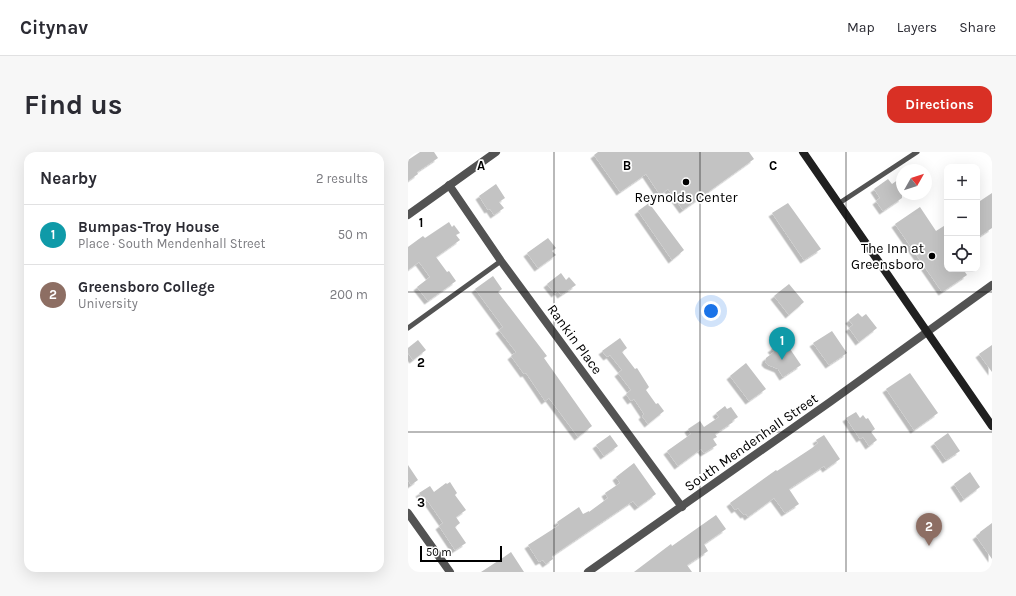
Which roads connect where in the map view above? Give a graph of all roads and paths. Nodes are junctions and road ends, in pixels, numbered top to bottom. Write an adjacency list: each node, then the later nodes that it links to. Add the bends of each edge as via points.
1 (496, 152): 4 (street)
2 (803, 152): 5 (main road)
3 (917, 152): 5 (lane)
4 (449, 185): 6 (street); 7 (street, Rankin Place)
5 (838, 204): 10 (main road)
6 (408, 215)
7 (502, 261): 9 (lane); 12 (street, Rankin Place)
8 (992, 285): 10 (street, South Mendenhall Street)
9 (408, 328)
10 (928, 332): 11 (main road); 12 (street, South Mendenhall Street)
11 (992, 426)
12 (682, 507): 15 (street, South Mendenhall Street)
13 (408, 513): 14 (street)
14 (450, 572)
15 (588, 572)

